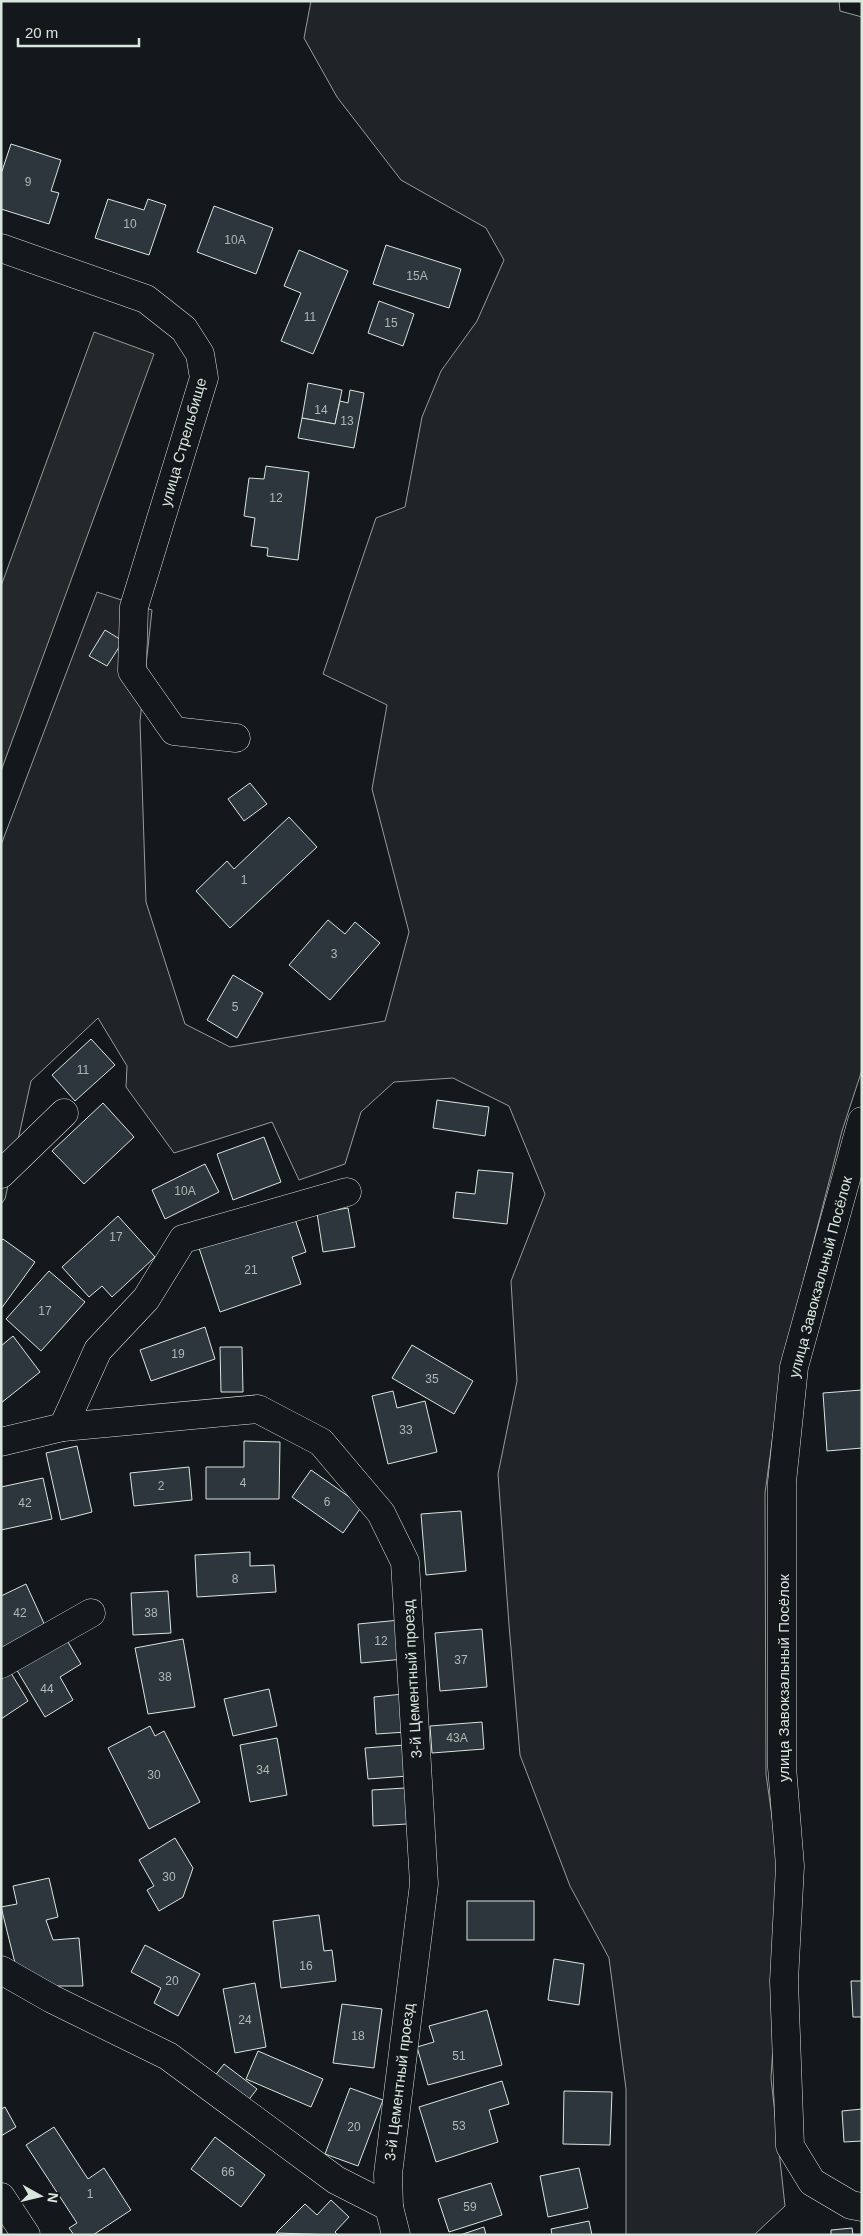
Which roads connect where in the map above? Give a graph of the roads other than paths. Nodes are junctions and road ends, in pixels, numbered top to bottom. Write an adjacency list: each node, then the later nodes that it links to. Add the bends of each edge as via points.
1 (1, 248): 2 (street, улица Стрельбище, via 146,299 184,330 200,354 204,378 134,607 132,671 174,731)
2 (236, 738)
3 (64, 1113): 5 (street)
4 (862, 1120): 14 (street, улица Завокзальный Посёлок, via 794,1367 782,1482 782,1767 790,1866 784,1981 790,2146 812,2182 851,2205)
5 (1, 1174)
6 (347, 1192): 7 (street, via 183,1239 146,1299 98,1350)
7 (63, 1427): 8 (street, 3-й Цементный проезд); 13 (street, 3-й Цементный проезд, via 258,1409 321,1442 381,1513 405,1562 424,1884 388,2174)
8 (1, 1442)
9 (91, 1613): 10 (street)
10 (1, 1664)
11 (1, 1970): 13 (street, via 168,2056 336,2180)
12 (1, 2197): 15 (street)
13 (390, 2207): 16 (street, 3-й Цементный проезд)
14 (862, 2207)
15 (26, 2235)
16 (396, 2235)

